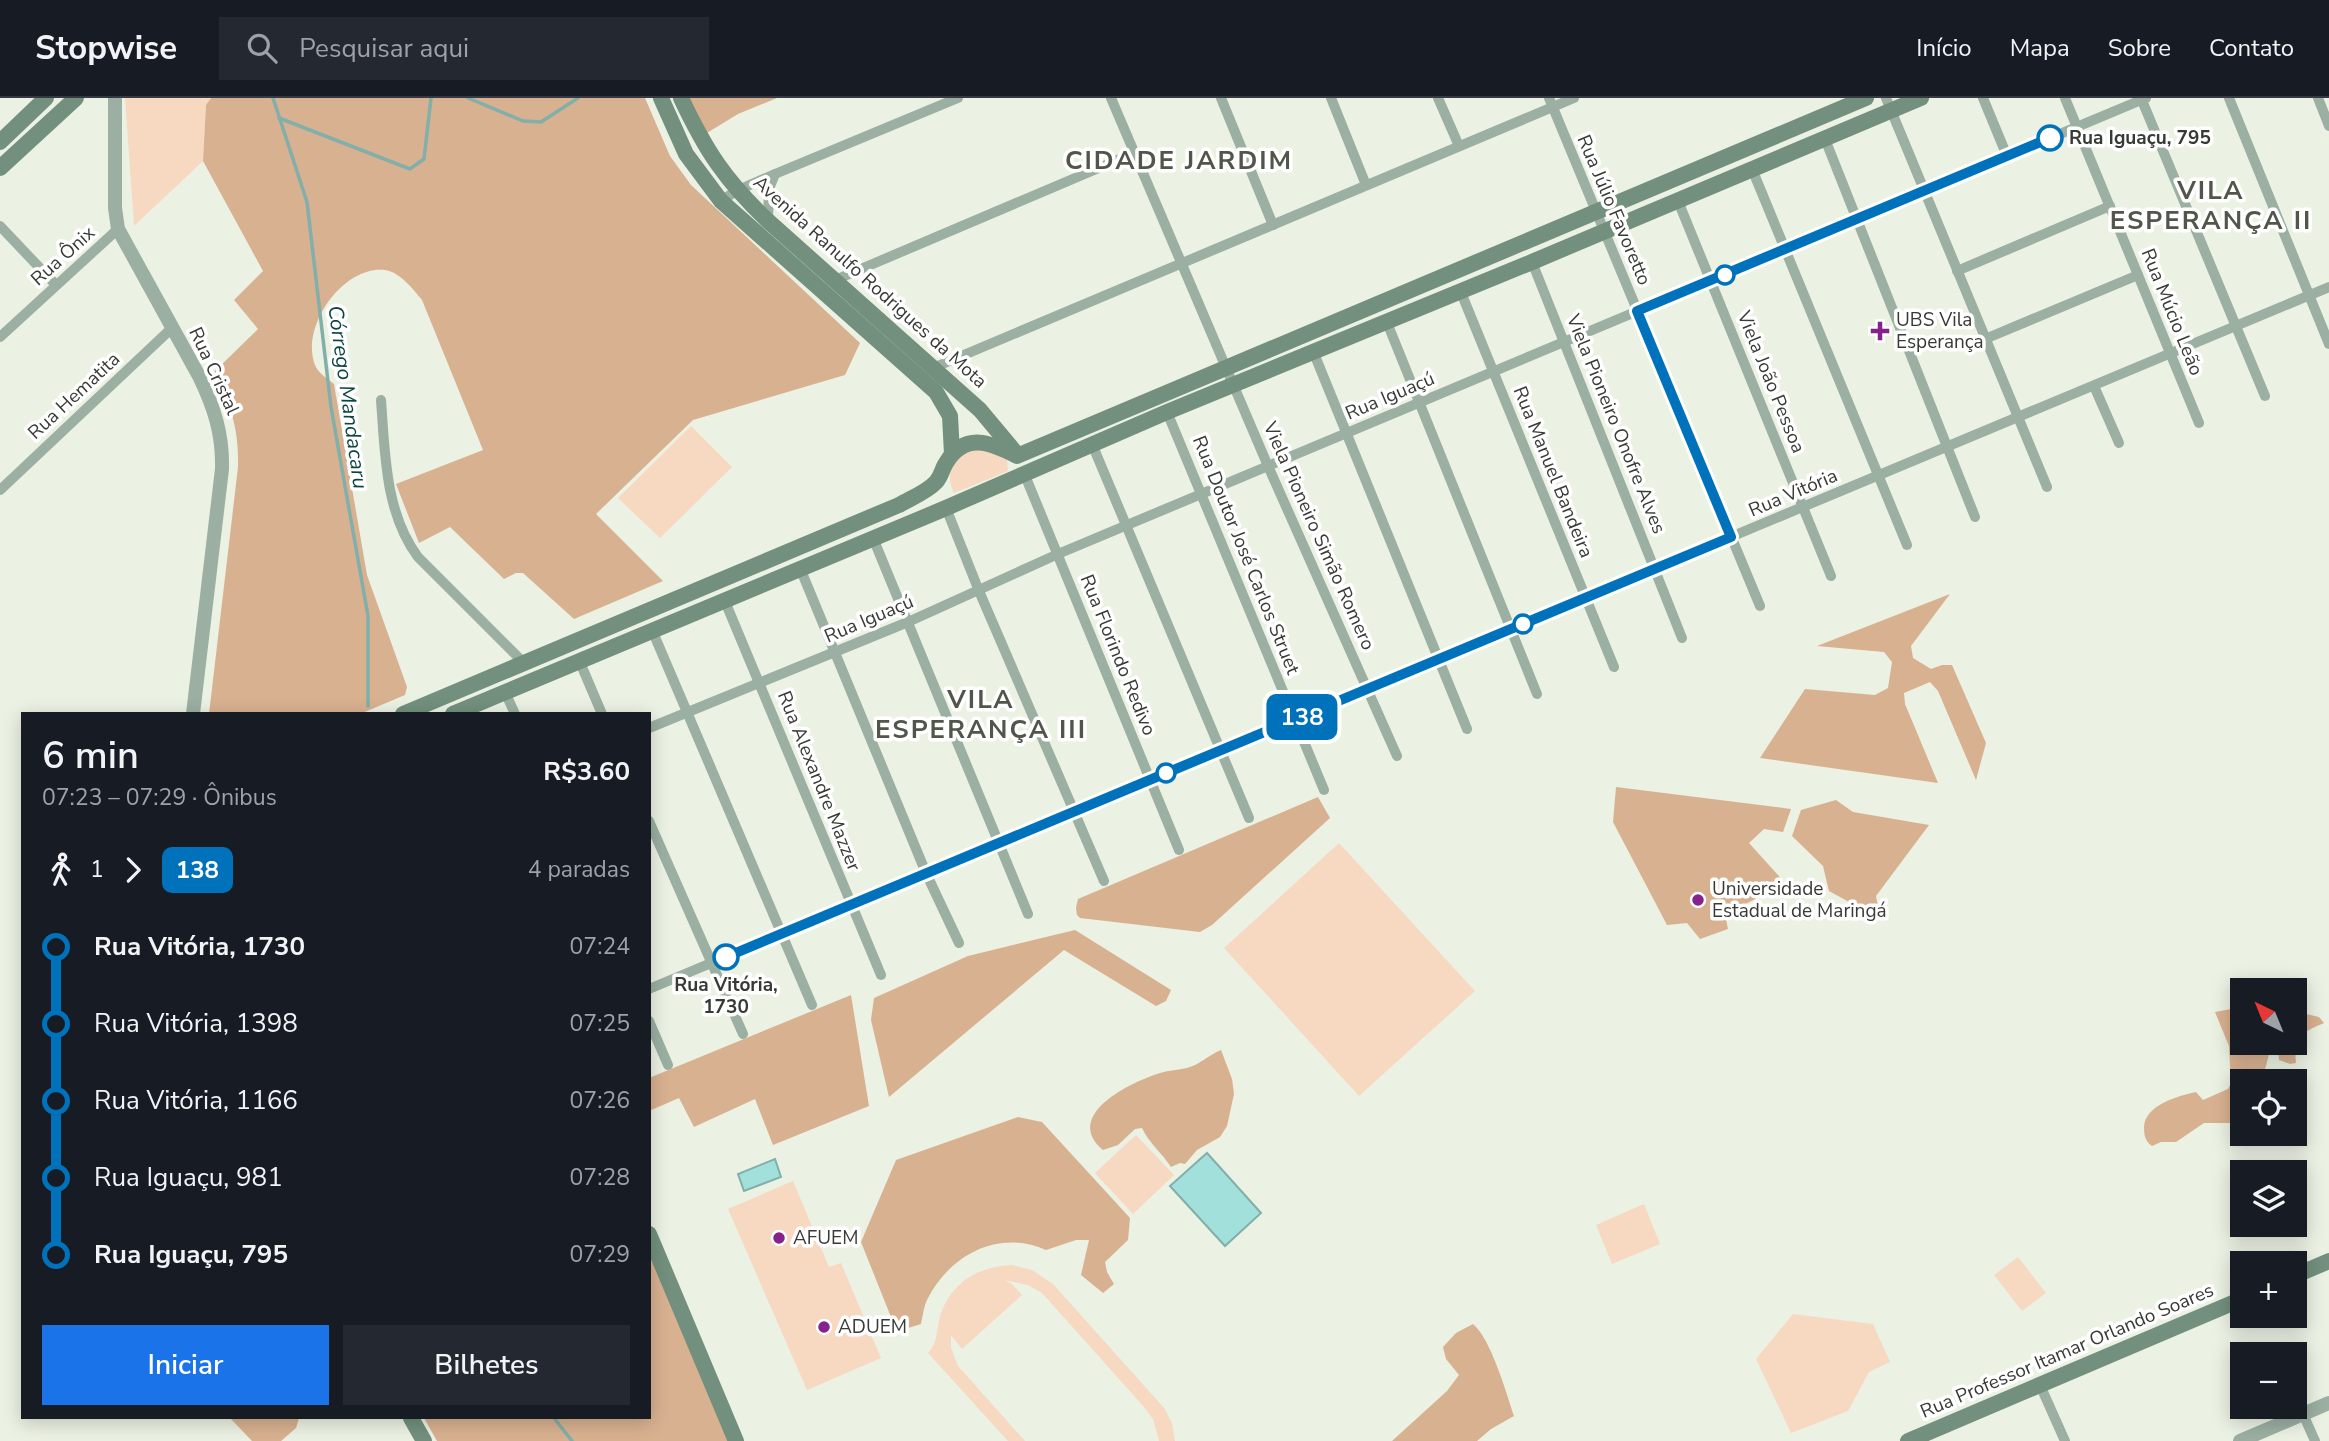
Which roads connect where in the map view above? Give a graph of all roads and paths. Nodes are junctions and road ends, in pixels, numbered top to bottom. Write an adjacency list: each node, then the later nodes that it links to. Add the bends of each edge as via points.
1 (47, 98): 24 (main road)
2 (76, 98): 28 (main road)
3 (115, 98): 42 (street, Rua Cristal)
4 (660, 98): 34 (main road, Avenida Ranulfo Rodrigues da Mota, via 687,154)
5 (681, 98): 32 (main road, Avenida Ranulfo Rodrigues da Mota, via 711,158)
6 (958, 98): 30 (street)
7 (1111, 98): 26 (street, Viela Pioneiro Simão Romero)
8 (1221, 98): 40 (street)
9 (1331, 98): 31 (street)
10 (1438, 98): 25 (street)
11 (1574, 98): 19 (street)
12 (1866, 98): 37 (main road)
13 (1922, 98): 20 (main road)
14 (1983, 98): 27 (street)
15 (2066, 98): 22 (street, Rua Múcio Leão)
16 (2229, 98): 54 (street)
17 (2318, 98): 21 (street)
18 (2143, 99): 22 (street, Rua Iguaçú); 57 (street)
19 (1551, 102): 25 (street); 37 (street, Rua Júlio Favoretto)
20 (1889, 104): 23 (main road); 33 (street)
21 (2329, 126)
22 (2077, 127): 27 (street, Rua Iguaçú); 36 (street, Rua Múcio Leão)
23 (1825, 139): 29 (main road); 38 (street)
24 (0, 142)
25 (1459, 146): 31 (street)
26 (1134, 153): 46 (street, Viela Pioneiro Simão Romero); 49 (street)
27 (2007, 156): 33 (street, Rua Iguaçú)
28 (0, 168)
29 (1752, 169): 35 (main road); 44 (street)
30 (775, 174): 32 (street); 39 (street, via 769,189)
31 (1366, 185): 40 (street)
32 (736, 191): 34 (street); 39 (main road, Avenida Ranulfo Rodrigues da Mota)
33 (1924, 191): 38 (street, Rua Iguaçú); 47 (street)
34 (721, 201): 79 (main road, Avenida Ranulfo Rodrigues da Mota, via 936,392 950,416)
35 (1678, 201): 43 (main road); 50 (street, Viela João Pessoa)
36 (2110, 206): 47 (street); 48 (street, Rua Múcio Leão)
37 (1596, 212): 43 (street, Rua Júlio Favoretto); 67 (main road)
38 (1857, 219): 44 (street, Rua Iguaçú); 78 (street)
39 (768, 222): 49 (main road, Avenida Ranulfo Rodrigues da Mota)
40 (1273, 225): 46 (street)
41 (0, 226): 51 (street)
42 (118, 229): 51 (street, Rua Ônix); 58 (street, Rua Cristal)
43 (1604, 232): 45 (main road); 55 (street, Rua Júlio Favoretto)
44 (1785, 249): 50 (street, Rua Iguaçú); 83 (street)
45 (1532, 262): 53 (main road); 61 (street, Viela Pioneiro Onofre Alves)
46 (1181, 265): 65 (street); 67 (street, Viela Pioneiro Simão Romero)
47 (1957, 271): 60 (street)
48 (2137, 275): 60 (street); 64 (street, Rua Múcio Leão)
49 (835, 280): 65 (main road, Avenida Ranulfo Rodrigues da Mota)
50 (1711, 280): 55 (street, Rua Iguaçú); 88 (street, Viela João Pessoa)
51 (56, 285): 59 (street, Rua Ônix)
52 (2329, 288): 54 (street, Rua Vitória)
53 (1461, 290): 56 (main road); 66 (street, Rua Manuel Bandeira)
54 (2309, 296): 57 (street, Rua Vitória); 62 (street)
55 (1637, 311): 61 (street, Rua Iguaçú); 92 (street, Rua Júlio Favoretto)
56 (1386, 320): 63 (main road); 71 (street)
57 (2235, 326): 64 (street, Rua Vitória); 69 (street)
58 (173, 327): 86 (street, Rua Hematita); 117 (street, Rua Cristal, via 210,398 222,450)
59 (0, 337)
60 (1985, 339): 73 (street)
61 (1564, 342): 66 (street, Rua Iguaçú); 97 (street, Viela Pioneiro Onofre Alves)
62 (2329, 344)
63 (1313, 351): 67 (main road); 75 (street)
64 (2170, 354): 68 (street, Rua Vitória); 74 (street, Rua Múcio Leão)
65 (933, 368): 80 (main road, Avenida Ranulfo Rodrigues da Mota, via 980,410)
66 (1493, 371): 71 (street, Rua Iguaçú); 100 (street, Rua Manuel Bandeira)
67 (1231, 377): 72 (main road); 80 (main road); 81 (street, Viela Pioneiro Simão Romero)
68 (2094, 386): 73 (street, Rua Vitória); 76 (street)
69 (2265, 396)
70 (381, 400): 110 (street, via 388,485 406,541)
71 (1420, 402): 75 (street, Rua Iguaçú); 104 (street)
72 (1167, 412): 77 (main road); 87 (street, Rua Doutor José Carlos Struet)
73 (2018, 418): 78 (street, Rua Vitória); 85 (street)
74 (2199, 423)
75 (1347, 433): 81 (street, Rua Iguaçú); 108 (street)
76 (2119, 443)
77 (1092, 444): 82 (main road); 91 (street)
78 (1947, 447): 83 (street, Rua Vitória); 90 (street)
79 (952, 454): 80 (main road, via 978,442); 84 (main road)
80 (1017, 456): 82 (main road, Avenida Ranulfo Rodrigues da Mota)
81 (1268, 466): 87 (street, Rua Iguaçú); 113 (street, Viela Pioneiro Simão Romero)
82 (1024, 473): 89 (main road); 95 (street, Rua Florindo Redivo)
83 (1878, 476): 88 (street, Rua Vitória); 94 (street)
84 (938, 481): 89 (main road); 110 (main road, via 899,505)
85 (2047, 486)
86 (0, 490)
87 (1202, 493): 91 (street, Rua Iguaçú); 122 (street, Rua Doutor José Carlos Struet)
88 (1803, 507): 92 (street, Rua Vitória); 98 (street, Viela João Pessoa)
89 (946, 508): 93 (main road); 99 (street)
90 (1975, 517)
91 (1126, 525): 95 (street, Rua Iguaçú); 125 (street)
92 (1731, 537): 97 (street, Rua Vitória); 102 (street, Rua Júlio Favoretto)
93 (873, 538): 96 (main road); 103 (street)
94 (1907, 545)
95 (1058, 554): 99 (street, Rua Iguaçú); 127 (street, Rua Florindo Redivo)
96 (800, 568): 101 (main road); 107 (street)
97 (1655, 569): 100 (street, Rua Vitória); 106 (street, Viela Pioneiro Onofre Alves)
98 (1831, 576)
99 (979, 591): 103 (street, Rua Iguaçú); 129 (street)
100 (1585, 598): 104 (street, Rua Vitória); 111 (street, Rua Manuel Bandeira)
101 (723, 599): 105 (main road); 112 (street, Rua Alexandre Mazzer)
102 (1760, 606)
103 (908, 622): 107 (street, Rua Iguaçú); 132 (street)
104 (1511, 629): 108 (street, Rua Vitória); 115 (street)
105 (652, 630): 109 (main road); 121 (street)
106 (1682, 638)
107 (834, 652): 112 (street, Rua Iguaçú); 134 (street)
108 (1440, 659): 113 (street, Rua Vitória); 124 (street)
109 (579, 660): 114 (main road); 120 (street)
110 (524, 663): 116 (main road)
111 (1614, 667)
112 (760, 683): 121 (street, Rua Iguaçú); 136 (street, Rua Alexandre Mazzer)
113 (1367, 689): 122 (street, Rua Vitória); 126 (street, Viela Pioneiro Simão Romero)
114 (505, 691): 118 (main road); 119 (street)
115 (1537, 694)
116 (426, 709)
117 (193, 712)
118 (458, 712)
119 (514, 712)
120 (601, 712)
121 (687, 712): 123 (street, Rua Iguaçú); 138 (street)
122 (1294, 720): 125 (street, Rua Vitória); 128 (street, Rua Doutor José Carlos Struet)
123 (651, 727)
124 (1466, 729)
125 (1219, 751): 127 (street, Rua Vitória); 130 (street)
126 (1397, 756)
127 (1150, 780): 129 (street, Rua Vitória); 133 (street, Rua Florindo Redivo)
128 (1324, 790)
129 (1075, 811): 132 (street, Rua Vitória); 135 (street)
130 (1249, 818)
131 (651, 825): 140 (street)
132 (1000, 842): 134 (street, Rua Vitória); 137 (street)
133 (1179, 850)
134 (926, 873): 136 (street, Rua Vitória); 139 (street)
135 (1104, 881)
136 (850, 905): 138 (street, Rua Vitória); 141 (street, Rua Alexandre Mazzer)
137 (1028, 914)
138 (780, 934): 140 (street, Rua Vitória); 143 (street)
139 (959, 943)
140 (713, 962): 142 (street, Rua Vitória); 145 (street)
141 (881, 975)
142 (651, 988)
143 (812, 1005)
144 (651, 1026): 146 (street)
145 (743, 1034)
146 (668, 1065)
147 (651, 1239): 158 (main road)
148 (2329, 1261): 149 (main road)
149 (2307, 1270)
150 (2230, 1304): 151 (main road, Rua Professor Itamar Orlando Soares)
151 (2040, 1385): 159 (main road, Rua Professor Itamar Orlando Soares); 160 (street)
152 (2329, 1403): 153 (street)
153 (2307, 1412)
154 (412, 1419): 157 (main road)
155 (2291, 1419): 161 (street)
156 (2305, 1419): 162 (street)
157 (424, 1441)
158 (736, 1441)
159 (1908, 1441)
160 (2065, 1441)
161 (2240, 1441)
162 (2315, 1441)

